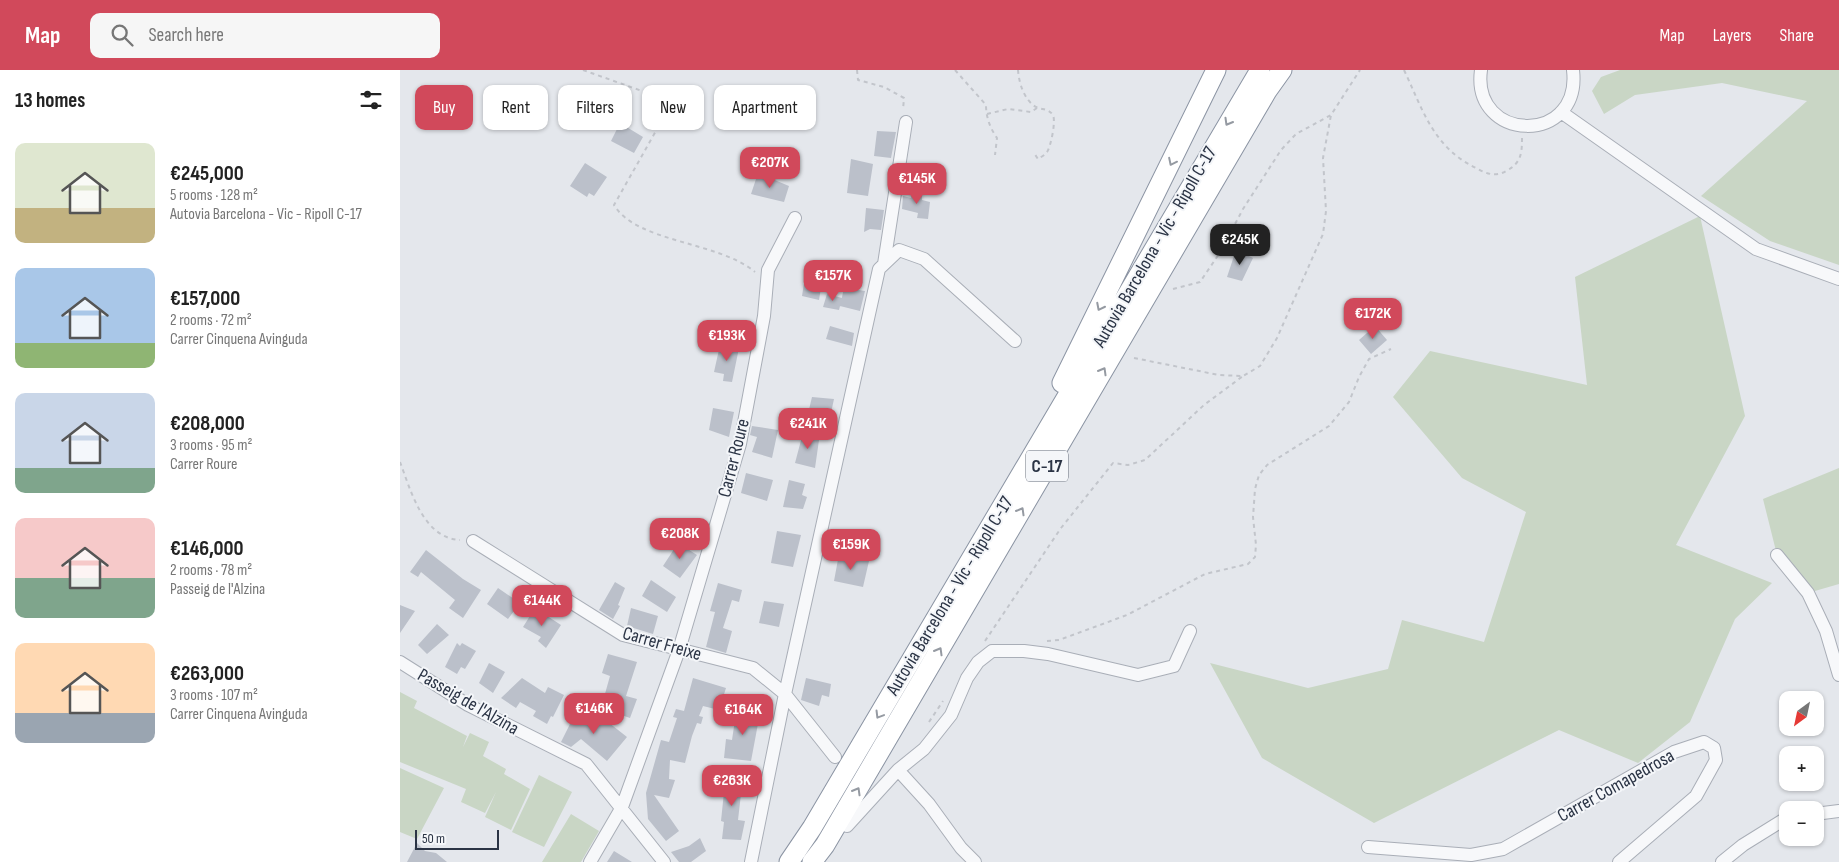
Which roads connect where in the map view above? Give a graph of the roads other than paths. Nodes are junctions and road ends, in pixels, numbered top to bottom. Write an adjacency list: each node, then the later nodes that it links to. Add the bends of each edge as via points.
1 (1216, 70): 12 (highway, one-way to 12)
2 (1260, 70): 12 (highway, Autovia Barcelona - Vic - Ripoll C-17 / C-17, one-way to 12)
3 (1282, 70): 32 (highway, Autovia Barcelona - Vic - Ripoll C-17 / C-17, one-way to 3, via 825,845)
4 (1481, 70): 6 (street, via 1481,88 1488,106 1503,120 1522,126 1543,124)
5 (1573, 70): 6 (street, via 1573,88)
6 (1561, 112): 10 (street, via 1756,249)
7 (906, 122): 9 (street)
8 (795, 218): 16 (street, Carrer Roure, via 768,270 764,316 740,444)
9 (884, 264): 11 (street, via 900,250 924,259); 19 (street, via 876,278)
10 (1839, 279)
11 (1015, 341)
12 (1010, 494): 31 (highway, Autovia Barcelona - Vic - Ripoll C-17 / C-17, one-way to 31)
13 (473, 541): 16 (street, Carrer Freixe, via 623,635)
14 (1777, 555): 18 (street, via 1808,593 1826,632)
15 (1190, 632): 21 (street, via 1174,666 1138,675 1048,654 992,652 978,662 967,678 951,715 924,749)
16 (679, 650): 19 (street, Carrer Freixe, via 753,668); 22 (street, Carrer Roure)
17 (400, 662): 22 (street, Passeig de l'Alzina, via 468,706 586,764)
18 (1839, 675)
19 (785, 694): 20 (street, Carrer Freixe); 30 (street)
20 (835, 757)
21 (898, 770): 26 (street); 33 (street)
22 (622, 807): 28 (street, Carrer Roure); 29 (street, Passeig de l'Alzina)
23 (1839, 811): 24 (street)
24 (1824, 813)
25 (1779, 823): 35 (street)
26 (847, 826)
27 (1368, 847): 34 (street, Carrer Comapedrosa, via 1471,855 1503,849 1674,752 1704,742 1714,748 1716,760 1696,796)
28 (590, 862)
29 (664, 862)
30 (751, 862)
31 (789, 862)
32 (812, 862)
33 (975, 862)
34 (1619, 862)
35 (1722, 862)

